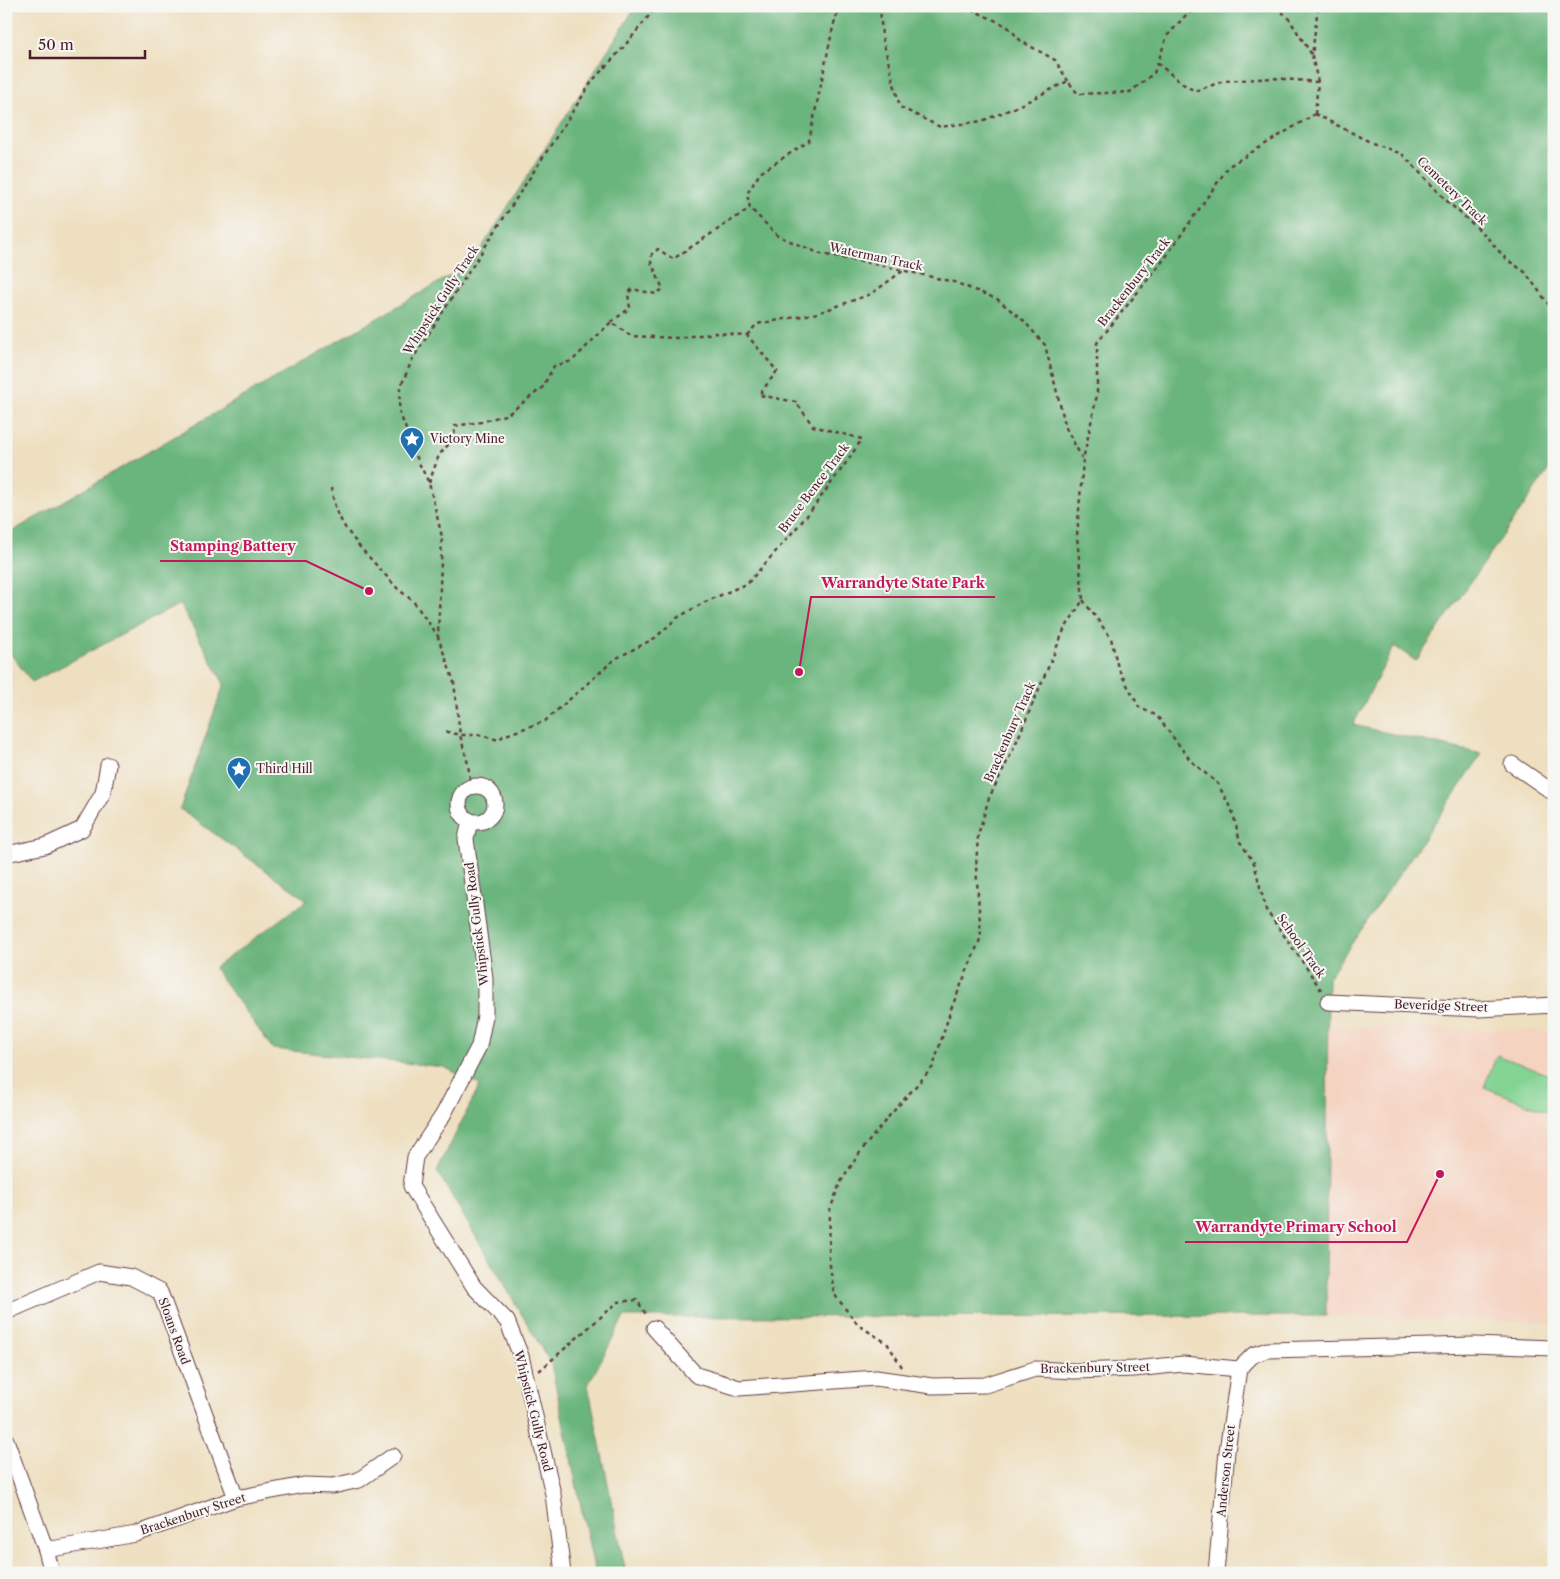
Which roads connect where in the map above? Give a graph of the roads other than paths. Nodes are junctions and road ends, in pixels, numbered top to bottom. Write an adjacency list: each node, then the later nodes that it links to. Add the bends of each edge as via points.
1 (1512, 764): 3 (street)
2 (108, 765): 5 (street, via 103,793 82,829 45,846)
3 (1554, 793)
4 (470, 821): 4 (street, via 488,818 492,813 495,807 489,790 471,786 462,793 458,804); 17 (street, Whipstick Gully Road, via 466,839 485,978 485,1016 479,1046 443,1115 415,1157 412,1186 474,1287 506,1321 520,1356 553,1494)
5 (6, 854)
6 (1328, 1002): 7 (street, Beveridge Street, via 1478,1009)
7 (1554, 1005)
8 (6, 1312): 14 (street, Sloans Road, via 99,1272 131,1277 160,1292)
9 (654, 1328): 11 (street, Brackenbury Street, via 696,1375 739,1388 876,1378 932,1386 984,1385 1035,1369 1075,1371 1183,1364)
10 (1554, 1348): 11 (street, via 1474,1345 1267,1350 1253,1355)
11 (1239, 1370): 18 (street, Anderson Street, via 1227,1451)
12 (6, 1440): 15 (street)
13 (394, 1456): 14 (street, Brackenbury Street, via 359,1480)
14 (236, 1498): 15 (street, Brackenbury Street, via 136,1534)
15 (46, 1550): 16 (street)
16 (52, 1573)
17 (563, 1573)
18 (1216, 1573)

